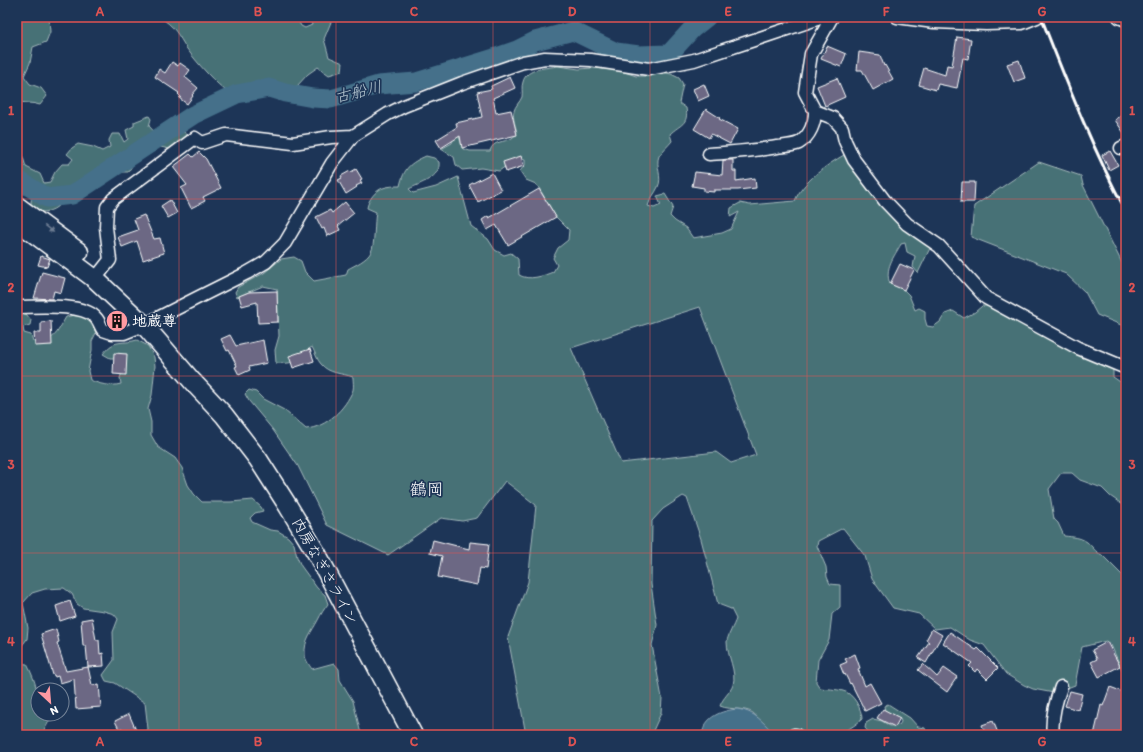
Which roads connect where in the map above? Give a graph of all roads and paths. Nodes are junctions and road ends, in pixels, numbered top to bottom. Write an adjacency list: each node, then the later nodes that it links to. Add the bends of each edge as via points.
1 (823, 17): 8 (street, via 694,60 649,69 591,60 544,58 523,62 404,106)
2 (832, 17): 7 (street, via 811,54 805,92)
3 (897, 17): 4 (street, via 934,22 986,24 1022,23)
4 (1037, 17)
5 (1119, 17): 6 (street)
6 (1126, 20)
7 (815, 111): 9 (street, via 815,122 800,142 767,149); 15 (street, via 833,118 842,128 854,160 885,201 907,224 939,246 986,298 1078,348)
8 (353, 136): 12 (street, via 293,143 226,135 202,143 195,138 110,203 106,227 110,260); 14 (street, via 332,163 285,243 266,262)
9 (709, 154)
10 (17, 206): 12 (highway, 内房なぎさライン, one-way to 12, via 59,236)
11 (17, 221): 12 (highway, 内房なぎさライン)
12 (98, 274): 14 (highway, 内房なぎさライン)
13 (17, 307): 14 (street, via 74,307 87,311 96,318 103,330 112,334 124,333)
14 (149, 323): 17 (highway, 内房なぎさライン, via 192,381 224,415 288,506 317,554)
15 (1126, 368)
16 (1061, 687): 18 (street, via 1052,723)
17 (414, 735)
18 (1052, 735)

